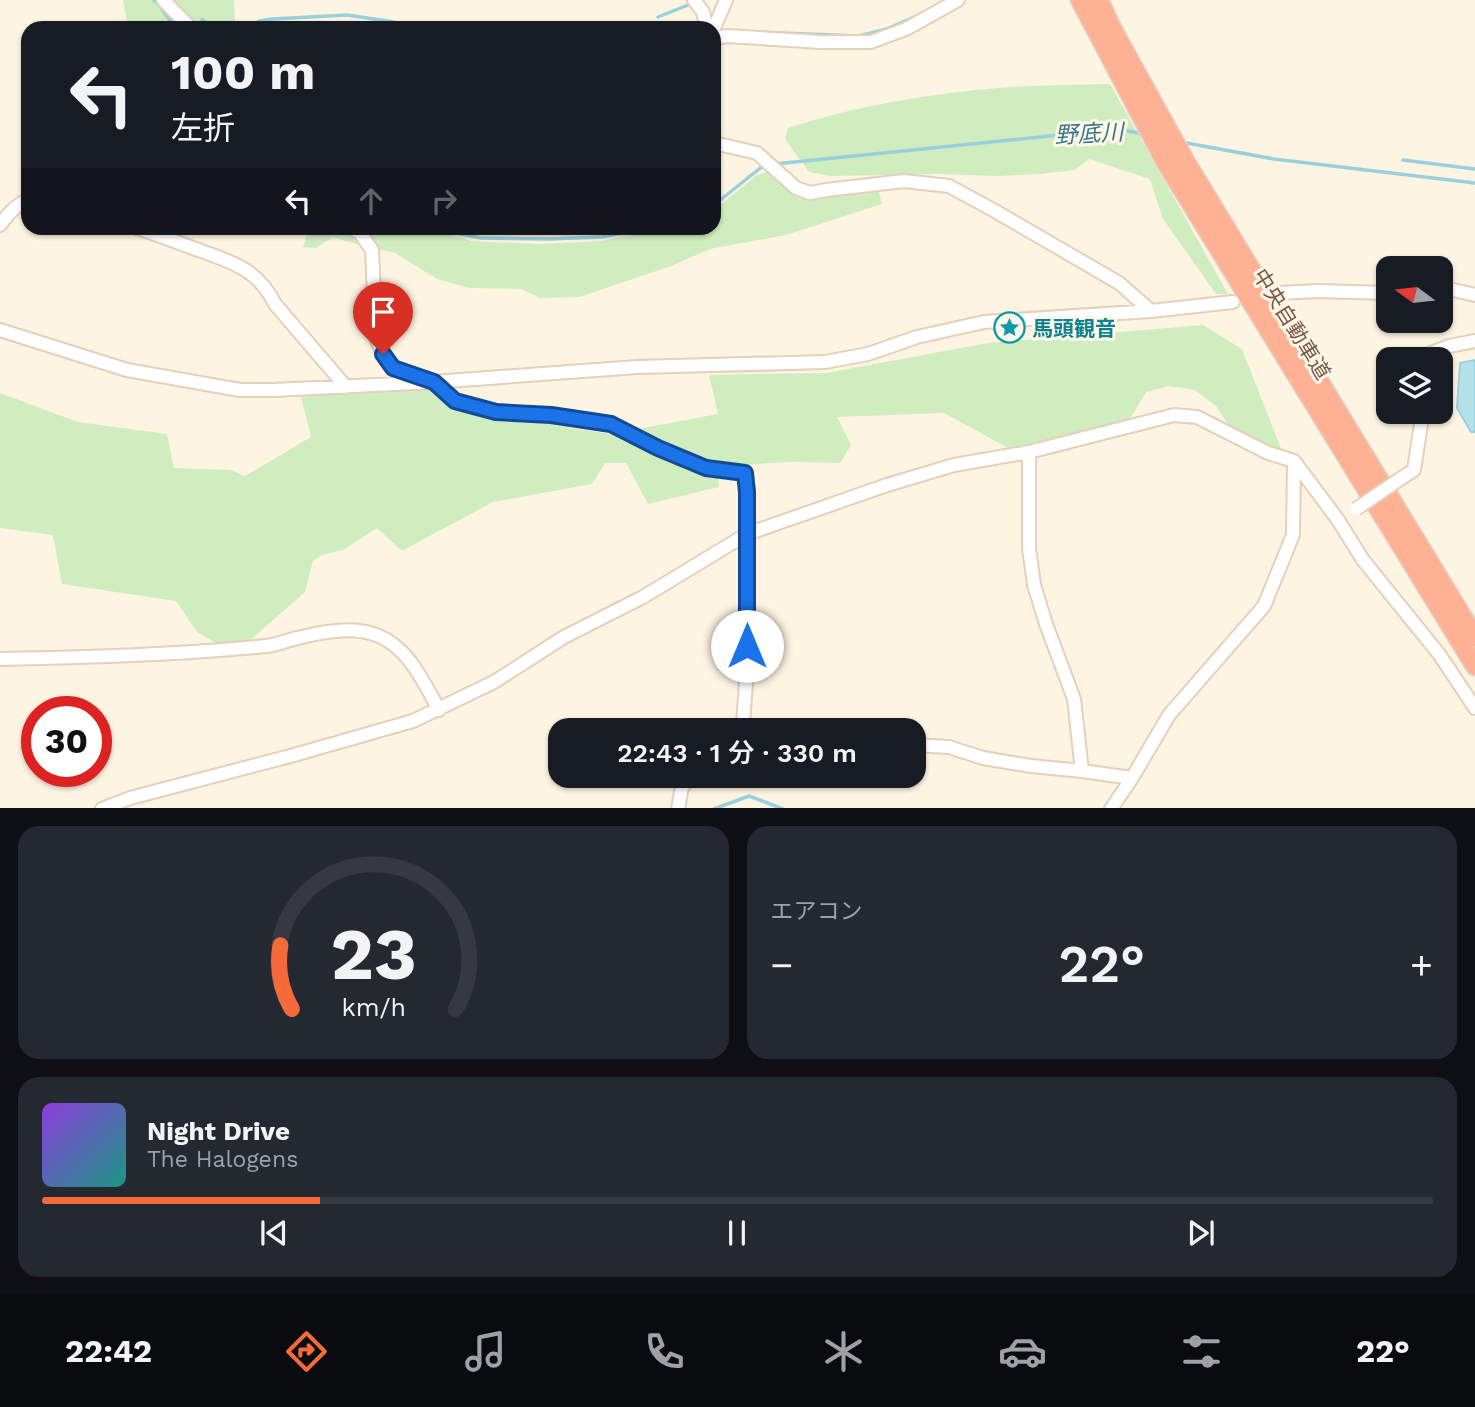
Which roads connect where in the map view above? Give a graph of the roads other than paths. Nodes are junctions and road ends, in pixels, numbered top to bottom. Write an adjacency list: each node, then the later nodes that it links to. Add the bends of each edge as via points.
1 (163, 0): 7 (street)
2 (694, 0): 8 (street)
3 (726, 0): 9 (street)
4 (958, 0): 10 (street, via 906,29 871,42)
5 (1080, 0): 34 (highway, 中央自動車道, via 1166,163)
6 (1099, 0): 32 (highway, 中央自動車道, via 1187,164)
7 (184, 21)
8 (705, 21)
9 (717, 21)
10 (721, 37)
11 (721, 145): 21 (street, via 757,153 796,188 810,193 904,181 949,186 1119,283)
12 (21, 204): 13 (street)
13 (0, 225)
14 (157, 235): 26 (street, via 249,272)
15 (361, 235): 25 (street, via 372,250 376,338 383,354 393,368)
16 (1453, 290): 19 (street)
17 (1280, 293): 18 (street)
18 (1376, 293)
19 (1475, 295)
20 (1233, 302): 21 (street)
21 (1151, 311): 25 (street, via 984,322 825,362 637,367)
22 (0, 330): 26 (street, via 127,370 240,390)
23 (1475, 341): 24 (street)
24 (1446, 347)
25 (434, 382): 26 (street); 31 (street, via 455,401 496,412 611,424 706,468 745,473)
26 (346, 387)
27 (1421, 424): 30 (street, bridge, via 1414,470)
28 (1029, 452): 29 (street, via 1174,415 1197,417); 31 (street, via 954,465); 39 (street, via 1029,548 1034,585 1074,699)
29 (1294, 461): 30 (street); 40 (street, via 1293,535 1264,606 1169,715)
30 (1338, 520): 35 (street)
31 (747, 534): 36 (street); 37 (street)
32 (1475, 637)
33 (0, 659): 36 (street, via 140,656 270,646 303,636 370,632 389,641 413,664)
34 (1475, 666)
35 (1475, 708)
36 (439, 710): 42 (street, via 400,725)
37 (743, 718)
38 (926, 746): 39 (street)
39 (1082, 771): 40 (street)
40 (1132, 778): 44 (street)
41 (682, 788): 43 (street)
42 (102, 808)
43 (678, 808)
44 (1111, 808)

